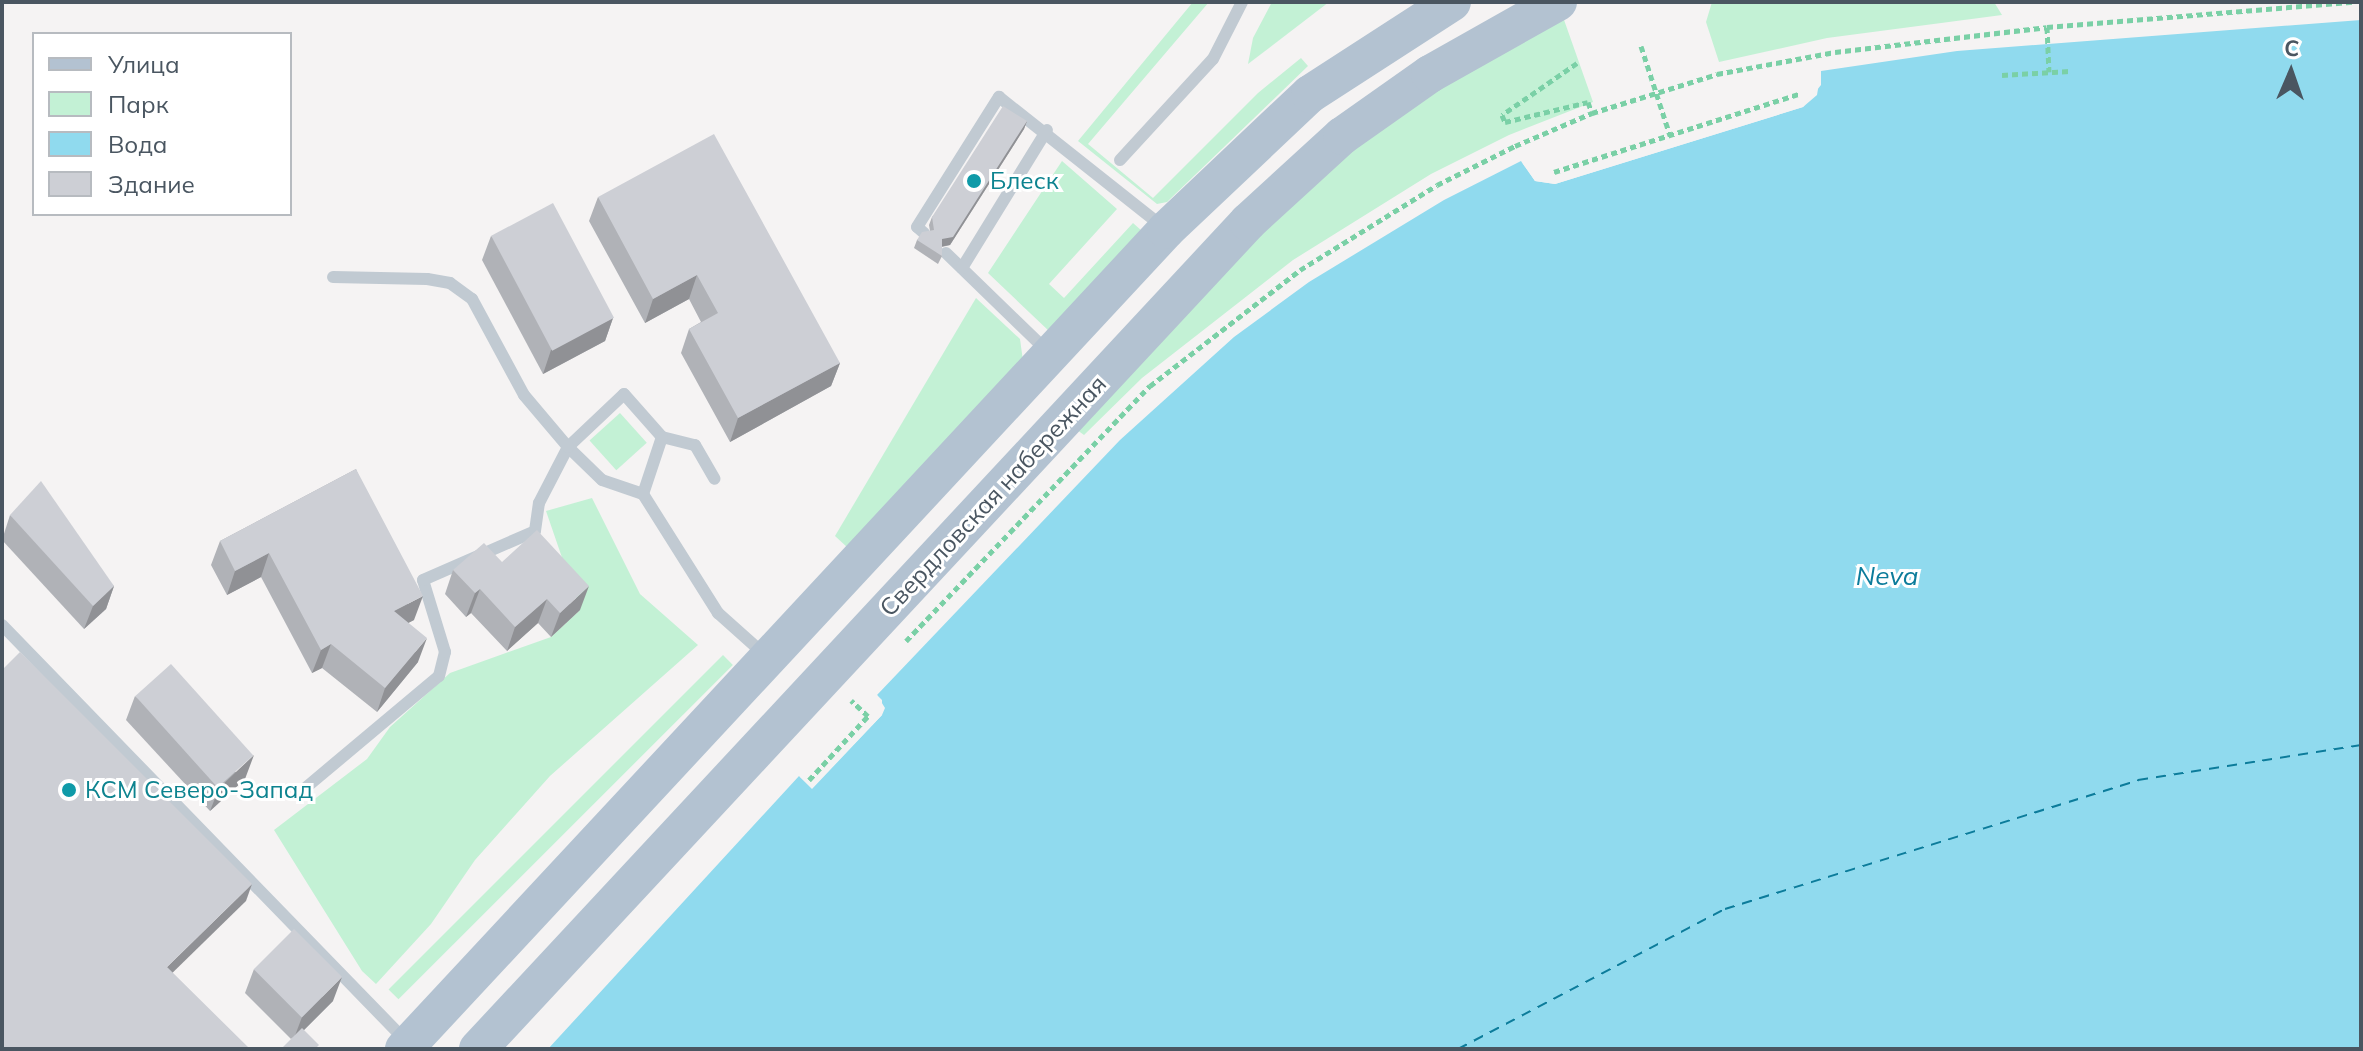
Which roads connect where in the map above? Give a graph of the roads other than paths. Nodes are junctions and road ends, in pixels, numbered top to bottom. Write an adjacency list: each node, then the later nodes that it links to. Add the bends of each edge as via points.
1 (1242, 2): 5 (lane, via 1213,59)
2 (1452, 2): 6 (main road, via 1310,94)
3 (1558, 2): 20 (main road, Свердловская набережная, via 1418,82 1342,136 1248,222)
4 (1047, 130): 6 (lane); 7 (lane, via 999,97 917,227); 9 (lane)
5 (1120, 160)
6 (1166, 230): 11 (main road)
7 (924, 233)
8 (946, 253): 9 (lane)
9 (962, 268): 11 (lane)
10 (333, 277): 13 (lane, via 450,283 472,299 524,395)
11 (1052, 356): 17 (main road)
12 (662, 437): 13 (lane, via 624,394); 14 (lane, via 695,445); 15 (lane)
13 (568, 447): 15 (lane, via 602,480); 18 (lane, via 539,503 535,531 423,580 445,652 439,676)
14 (715, 479)
15 (643, 494): 17 (lane, via 718,613)
16 (2, 625): 19 (lane)
17 (769, 658): 19 (main road)
18 (303, 790)
19 (406, 1046)
20 (478, 1049)

